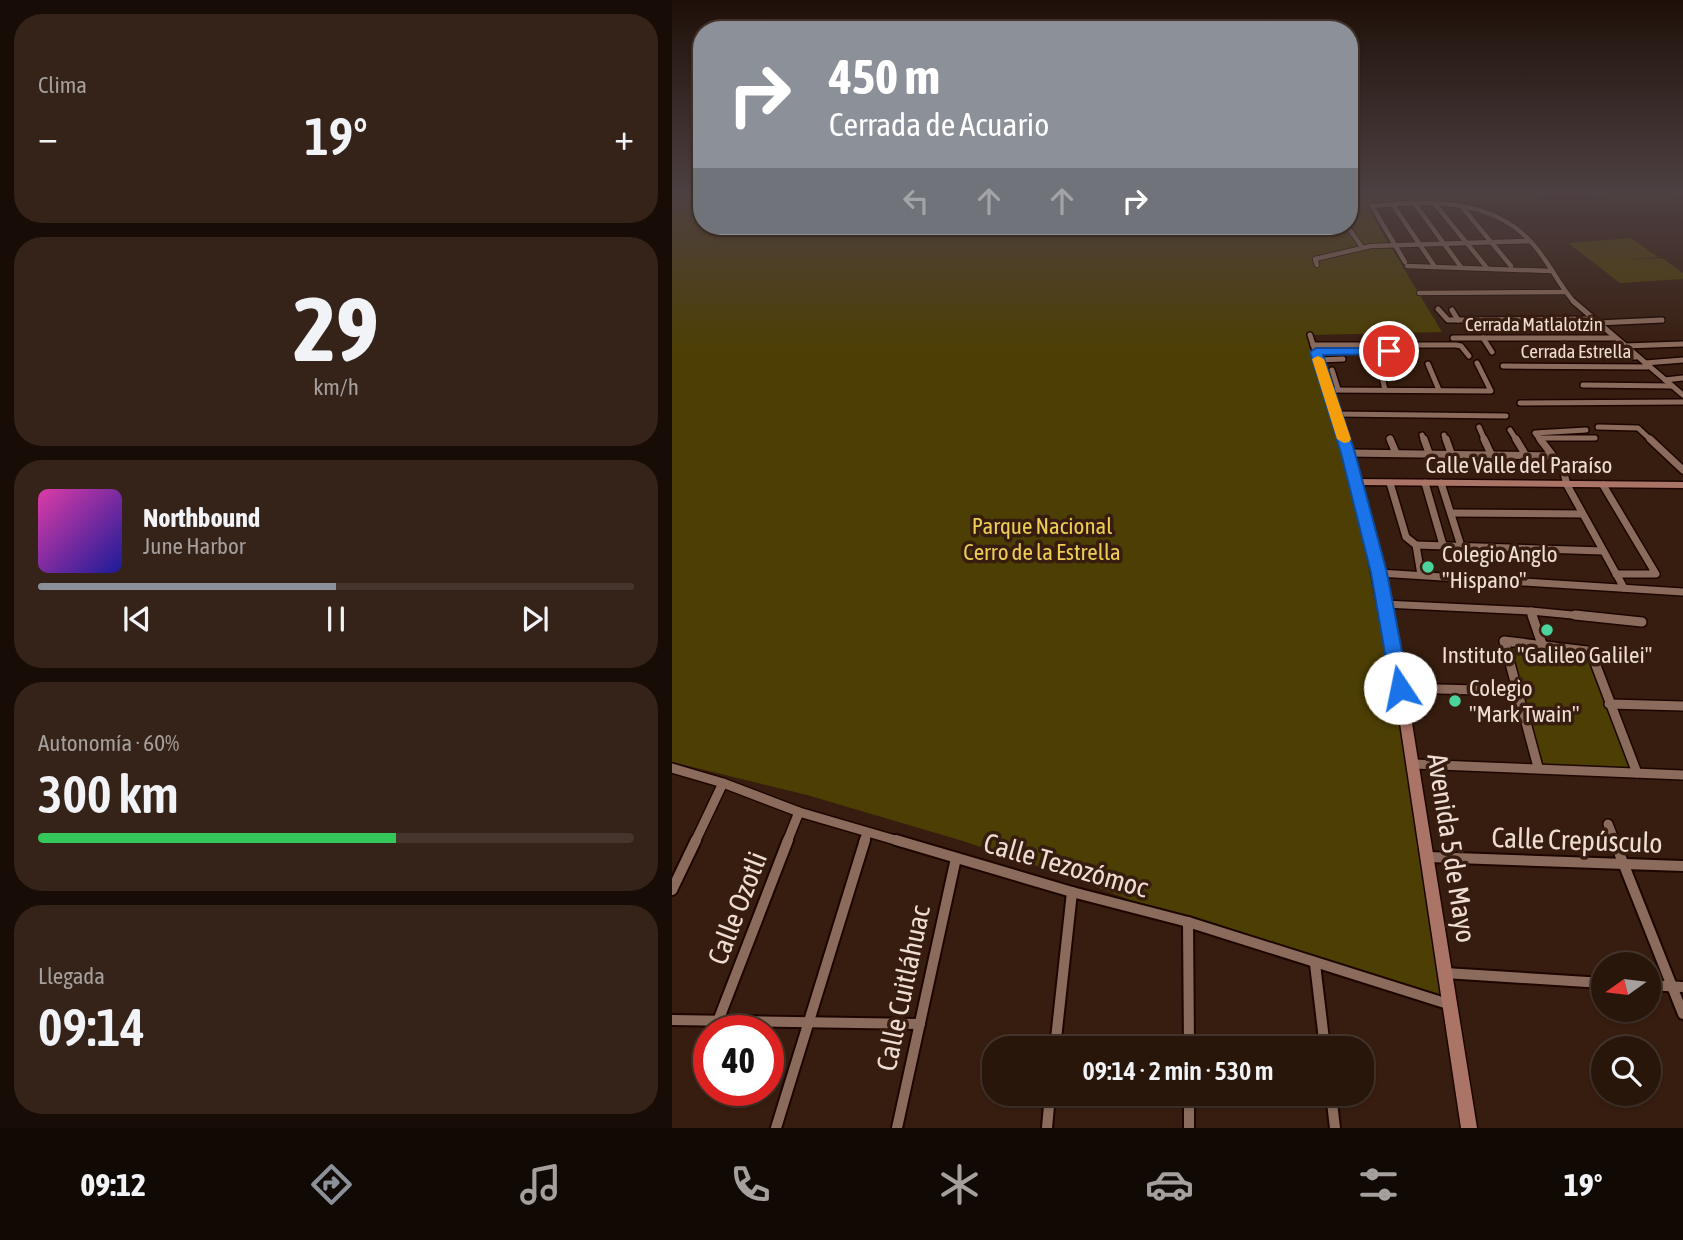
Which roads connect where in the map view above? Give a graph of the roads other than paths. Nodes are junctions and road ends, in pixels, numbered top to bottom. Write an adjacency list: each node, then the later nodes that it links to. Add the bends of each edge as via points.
1 (1397, 245): 11 (street, via 1406,264)
2 (1386, 246): 8 (street)
3 (1421, 246): 11 (street)
4 (1444, 246): 12 (street)
5 (1470, 246): 13 (street)
6 (1495, 246): 10 (street)
7 (1534, 246): 14 (street)
8 (1362, 247): 9 (street, via 1315,259)
9 (1317, 265)
10 (1511, 266): 13 (street); 14 (street)
11 (1435, 267): 12 (street)
12 (1461, 267): 13 (street)
13 (1486, 267): 14 (street)
14 (1550, 269): 15 (street)
15 (1565, 292): 16 (street); 21 (street)
16 (1419, 293)
17 (1438, 309): 19 (street, via 1445,319)
18 (1452, 310): 19 (street)
19 (1458, 320): 21 (street)
20 (1662, 320): 21 (street)
21 (1595, 321): 26 (street)
22 (1446, 332): 24 (street, Cerrada Matlalotzin)
23 (1310, 335): 30 (street, Avenida 5 de Mayo)
24 (1453, 338): 25 (street, Cerrada Matlalotzin); 27 (street, Cerrada Matlalotzin)
25 (1483, 338): 26 (street, Cerrada Matlalotzin); 32 (street)
26 (1615, 338): 29 (street)
27 (1459, 343)
28 (1683, 344): 29 (street)
29 (1624, 346): 35 (street)
30 (1315, 349): 31 (street); 33 (street, via 1456,345); 37 (street, Avenida 5 de Mayo)
31 (1389, 351)
32 (1492, 352)
33 (1469, 356)
34 (1573, 356): 35 (street)
35 (1637, 357): 42 (street)
36 (1343, 359): 37 (street)
37 (1318, 360): 49 (street, Avenida 5 de Mayo)
38 (1683, 360): 42 (street, Cerrada Estrella)
39 (1379, 363): 51 (street)
40 (1477, 363): 52 (street, via 1491,391)
41 (1428, 364): 52 (street)
42 (1646, 365): 43 (street, Cerrada Estrella); 46 (street)
43 (1503, 366)
44 (1332, 370): 50 (street)
45 (1683, 378): 46 (street)
46 (1665, 380): 48 (street)
47 (1583, 385): 48 (street)
48 (1672, 386): 53 (street)
49 (1328, 390): 50 (street); 56 (street, Avenida 5 de Mayo)
50 (1338, 390): 51 (street)
51 (1385, 390): 52 (street)
52 (1439, 390)
53 (1683, 395)
54 (1683, 402): 55 (street)
55 (1520, 403)
56 (1336, 414): 57 (street); 67 (street, Avenida 5 de Mayo)
57 (1506, 416)
58 (1479, 427): 71 (street)
59 (1598, 427): 74 (street, via 1638,428)
60 (1510, 430): 72 (street)
61 (1586, 430): 66 (street, via 1535,431)
62 (1422, 435): 69 (street)
63 (1444, 435): 70 (street)
64 (1391, 438): 68 (street)
65 (1594, 438): 66 (street)
66 (1539, 439): 73 (street)
67 (1348, 453): 68 (street); 75 (street, Avenida 5 de Mayo)
68 (1395, 453): 69 (street)
69 (1429, 453): 70 (street)
70 (1451, 453): 71 (street)
71 (1491, 454): 72 (street)
72 (1525, 454): 73 (street)
73 (1552, 456): 79 (street, via 1563,469)
74 (1683, 470)
75 (1355, 482): 76 (street, Calle Valle del Paraíso); 88 (street, Avenida 5 de Mayo)
76 (1390, 483): 77 (street, Calle Valle del Paraíso); 84 (street, via 1406,537)
77 (1425, 483): 78 (street, Calle Valle del Paraíso); 85 (street)
78 (1441, 483): 79 (street, Calle Valle del Paraíso); 82 (street)
79 (1567, 485): 80 (street, Calle Valle del Paraíso); 83 (street)
80 (1603, 485): 81 (street, Calle Valle del Paraíso); 89 (street, via 1656,574)
81 (1683, 485)
82 (1451, 513): 83 (street); 86 (street)
83 (1582, 514): 87 (street)
84 (1416, 545): 85 (street); 90 (street)
85 (1443, 545): 86 (street)
86 (1461, 545): 87 (street)
87 (1603, 551): 89 (street)
88 (1379, 573): 90 (street); 93 (street, Avenida 5 de Mayo)
89 (1616, 574): 91 (street)
90 (1421, 575): 91 (street)
91 (1624, 588): 92 (street)
92 (1683, 592)
93 (1384, 604): 94 (street); 97 (street, Avenida 5 de Mayo)
94 (1531, 611): 95 (street); 96 (street)
95 (1642, 622)
96 (1542, 644): 98 (street, via 1503,641); 99 (street, via 1592,655)
97 (1400, 688): 98 (street); 101 (street, Avenida 5 de Mayo)
98 (1516, 691): 102 (street)
99 (1609, 704): 100 (street); 104 (street)
100 (1683, 706)
101 (1414, 764): 102 (street); 110 (street, Avenida 5 de Mayo)
102 (1538, 767): 104 (street)
103 (672, 768): 106 (street, Calle Tezozómoc)
104 (1637, 773): 105 (street)
105 (1683, 775)
106 (723, 783): 107 (street, Calle Tezozómoc); 114 (street)
107 (799, 812): 109 (street, Calle Tezozómoc); 123 (street, Calle Ozotli)
108 (1608, 824): 112 (street)
109 (867, 833): 111 (street, Calle Tezozómoc); 127 (street)
110 (1428, 857): 112 (street, Calle Crepúsculo); 118 (street, Avenida 5 de Mayo)
111 (956, 858): 115 (street, Calle Tezozómoc); 128 (street, Calle Cuitláhuac)
112 (1625, 865): 113 (street, Calle Crepúsculo); 120 (street)
113 (1683, 866)
114 (672, 890)
115 (1072, 892): 116 (street, Calle Tezozómoc); 129 (street)
116 (1188, 922): 117 (street, Calle Tezozómoc); 130 (street)
117 (1315, 964): 121 (street, Calle Tezozómoc); 131 (street)
118 (1444, 973): 119 (street); 121 (street, Avenida 5 de Mayo)
119 (1591, 981)
120 (1678, 987): 122 (street)
121 (1449, 1004): 140 (street, Avenida 5 de Mayo)
122 (1683, 1014)
123 (720, 1015)
124 (672, 1020): 125 (street)
125 (693, 1020)
126 (784, 1020): 127 (street)
127 (809, 1020): 128 (street); 135 (street)
128 (920, 1024): 136 (street, Calle Cuitláhuac)
129 (1056, 1036)
130 (1189, 1036)
131 (1324, 1036)
132 (1050, 1106): 137 (street)
133 (1189, 1106): 138 (street)
134 (1332, 1106): 139 (street)
135 (776, 1128)
136 (897, 1128)
137 (1047, 1128)
138 (1189, 1128)
139 (1335, 1128)
140 (1469, 1128)

